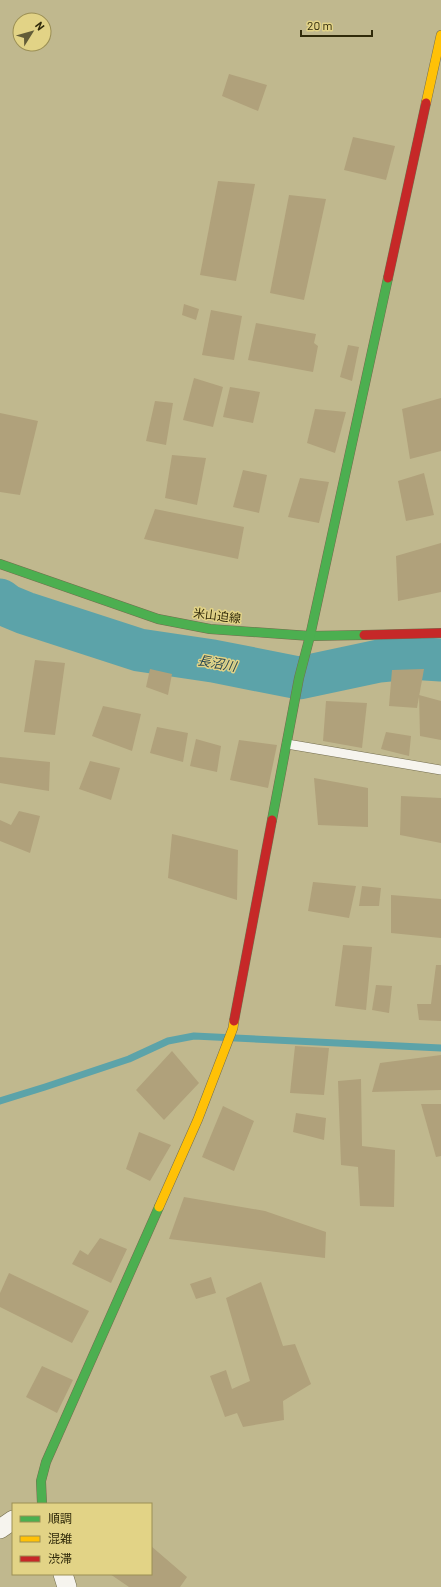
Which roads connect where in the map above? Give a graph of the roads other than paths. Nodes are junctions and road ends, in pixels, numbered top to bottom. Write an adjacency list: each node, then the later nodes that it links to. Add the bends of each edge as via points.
1 (441, 35): 2 (street)
2 (438, 64): 5 (street)
3 (0, 564): 5 (street, 米山迫線, via 158,619 210,629)
4 (441, 633): 5 (street, 米山迫線)
5 (310, 636): 6 (street)
6 (286, 744): 7 (lane); 8 (street, via 233,1028 198,1119 46,1462 40,1482)
7 (441, 770)
8 (42, 1503)
9 (12, 1521): 10 (street)
10 (0, 1529)
11 (63, 1575): 12 (street)
12 (67, 1587)

